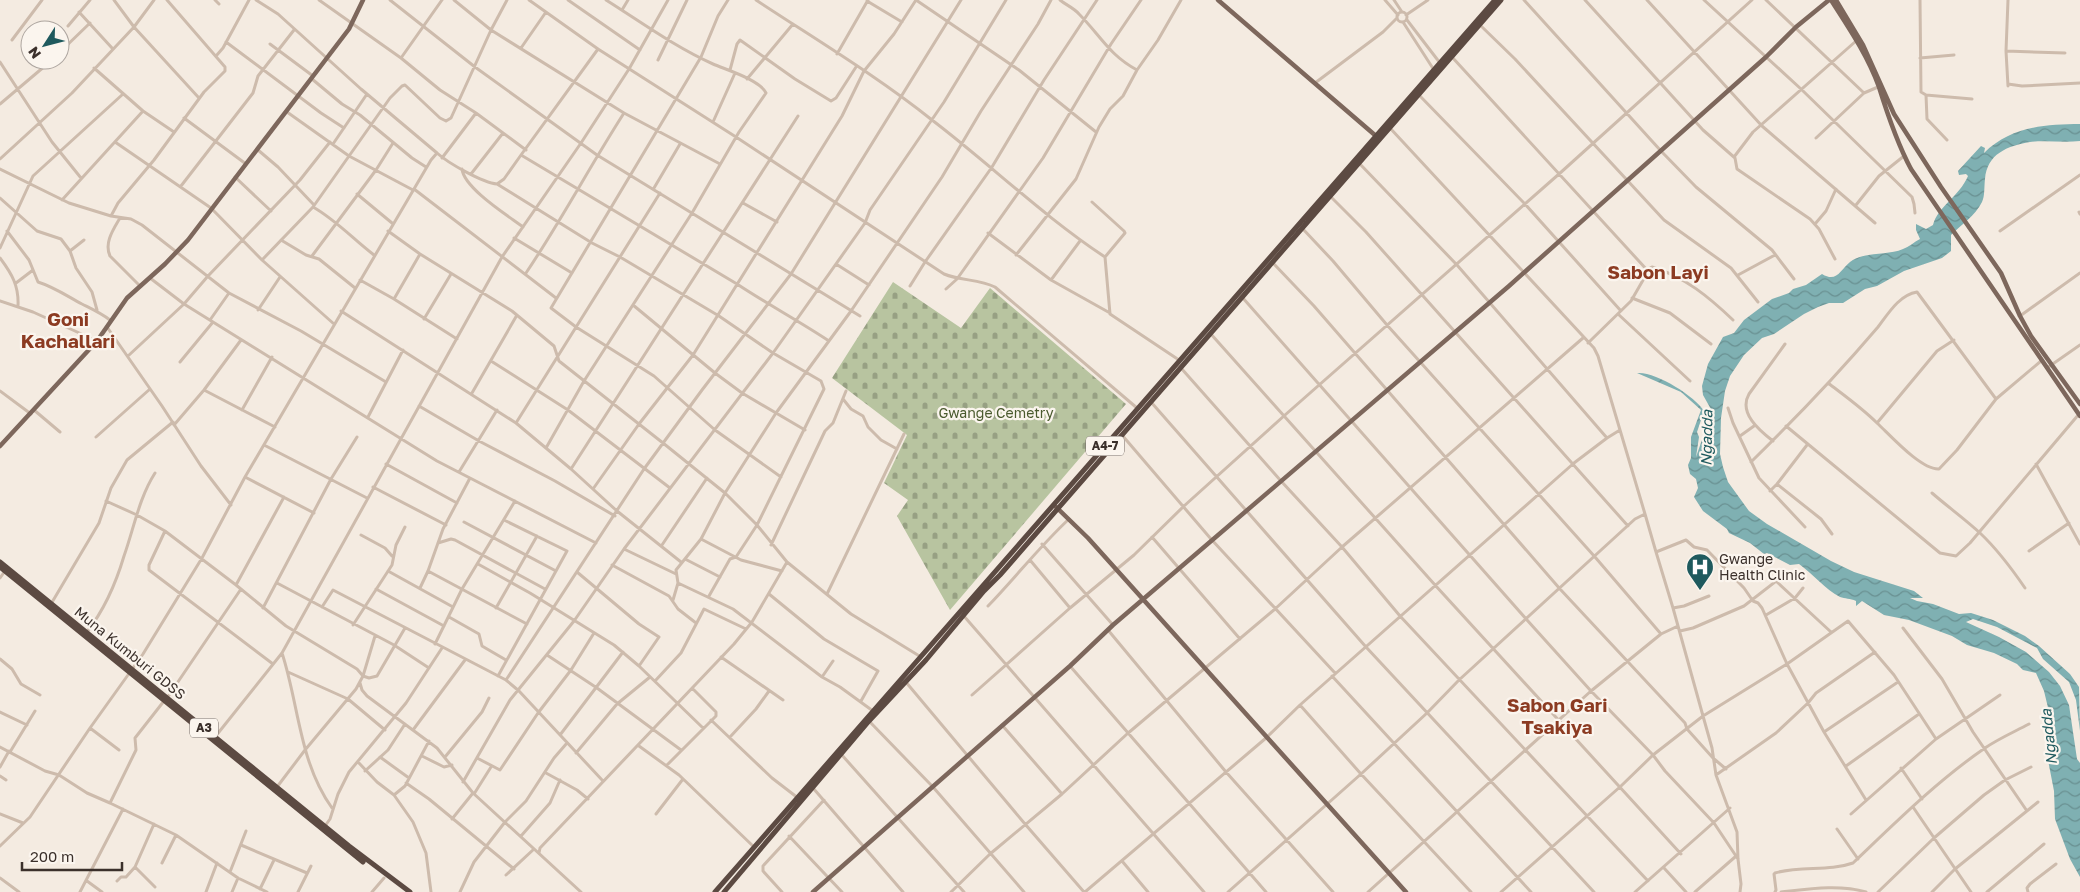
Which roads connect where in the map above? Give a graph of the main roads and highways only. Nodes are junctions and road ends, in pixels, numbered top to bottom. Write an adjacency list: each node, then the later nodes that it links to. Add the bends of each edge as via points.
1 (363, 0): 13 (main road, via 353,25 177,251 126,298 97,341)
2 (1218, 0): 9 (main road)
3 (1495, 0): 7 (highway, A4-7)
4 (1501, 0): 7 (highway, A4-7)
5 (1830, 0): 12 (main road, via 1857,40 1904,156 1930,199); 17 (main road, via 1490,302)
6 (1836, 0): 11 (main road, via 1863,45 1894,114 2002,274 2031,336)
7 (1441, 65): 8 (highway, A4-7)
8 (1436, 72): 9 (highway, A4-7); 10 (highway, A4-7, via 1272,263)
9 (1376, 136): 10 (highway, A4-7)
10 (1209, 331): 14 (highway, A4-7, via 1181,368); 14 (highway, A4-7, via 1137,408)
11 (2080, 404)
12 (2080, 415)
13 (0, 446)
14 (1056, 507): 17 (main road); 19 (highway, A4-7, via 1000,575); 19 (highway, A4-7)
15 (0, 562): 18 (highway, Muna Kumburi GDSS / A3)
16 (2, 569): 18 (highway, Muna Kumburi GDSS / A3)
17 (1143, 600): 25 (main road); 26 (main road)
18 (131, 671): 20 (highway, Muna Kumburi GDSS / A3)
19 (904, 680): 23 (highway, A4-7, via 873,711); 24 (highway, A4-7)
20 (166, 699): 21 (highway, Muna Kumburi GDSS / A3); 22 (highway, Muna Kumburi GDSS / A3)
21 (404, 892)
22 (410, 892)
23 (715, 892)
24 (725, 892)
25 (813, 892)
26 (1406, 892)

